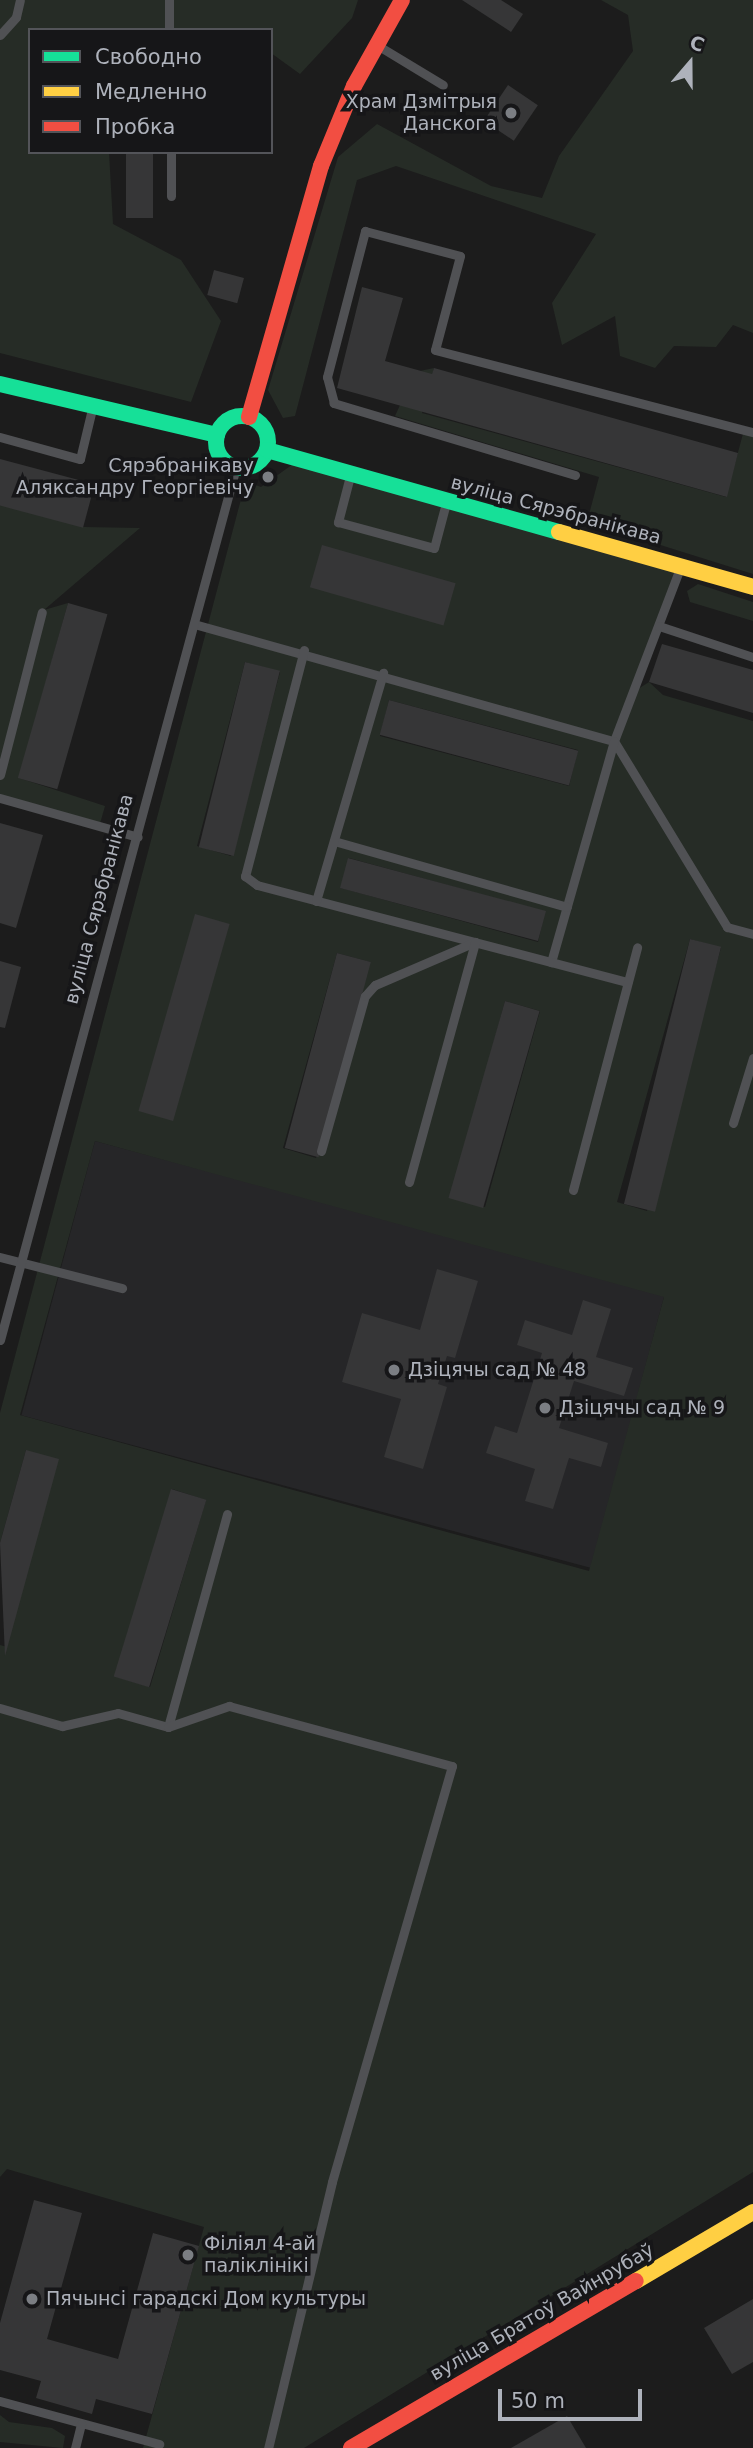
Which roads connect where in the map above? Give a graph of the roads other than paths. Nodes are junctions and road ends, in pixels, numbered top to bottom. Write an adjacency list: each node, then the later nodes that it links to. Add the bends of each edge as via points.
1 (20, 0): 5 (lane, via 16,17)
2 (169, 0): 4 (lane)
3 (402, 0): 6 (street)
4 (169, 28)
5 (0, 35)
6 (376, 44): 7 (lane); 12 (street, via 321,166)
7 (443, 85)
8 (171, 154): 9 (lane)
9 (172, 196)
10 (0, 384): 11 (street)
11 (92, 409): 14 (street); 15 (lane, via 80,459)
12 (249, 417): 14 (street, via 233,418); 16 (street, via 267,433)
13 (753, 432): 19 (lane, via 435,350 460,256 365,231 327,377 334,403)
14 (217, 435): 17 (street, via 218,452)
15 (0, 437)
16 (267, 450): 17 (street, via 251,466); 18 (street, вуліца Сярэбранікава)
17 (236, 467): 24 (lane, вуліца Сярэбранікава)
18 (351, 474): 20 (street, вуліца Сярэбранікава); 20 (lane, via 338,522 434,548)
19 (575, 475)
20 (446, 503): 21 (street, вуліца Сярэбранікава)
21 (681, 566): 22 (street, вуліца Сярэбранікава); 25 (lane)
22 (751, 582)
23 (42, 612): 30 (lane)
24 (194, 624): 26 (lane, via 269,647); 32 (lane, вуліца Сярэбранікава)
25 (659, 626): 27 (lane); 29 (lane)
26 (304, 650): 28 (lane); 34 (lane, via 244,863 245,876 257,885)
27 (753, 657)
28 (383, 673): 29 (lane); 33 (lane)
29 (614, 741): 35 (lane); 36 (lane, via 727,927)
30 (0, 775)
31 (0, 798): 32 (lane)
32 (138, 837): 47 (lane, вуліца Сярэбранікава)
33 (334, 841): 34 (lane); 35 (lane)
34 (316, 901): 37 (lane)
35 (566, 906): 39 (lane)
36 (753, 934)
37 (475, 942): 39 (lane); 43 (lane, via 375,985 365,996); 44 (lane)
38 (637, 947): 40 (lane)
39 (551, 962): 40 (lane)
40 (627, 982): 45 (lane)
41 (753, 1058): 42 (lane)
42 (733, 1123)
43 (321, 1151)
44 (409, 1182)
45 (573, 1190)
46 (0, 1256): 47 (lane)
47 (22, 1262): 48 (lane); 49 (lane, вуліца Сярэбранікава)
48 (122, 1288)
49 (0, 1340)
50 (227, 1514): 52 (lane)
51 (0, 1708): 52 (lane, via 62,1726 118,1713)
52 (168, 1727): 58 (lane, via 229,1706 452,1766 332,2182)
53 (753, 2211): 59 (street, вуліца Братоў Вайнрубаў)
54 (0, 2401): 55 (lane)
55 (80, 2424): 56 (lane); 57 (lane)
56 (159, 2444)
57 (75, 2448)
58 (268, 2448)
59 (351, 2448)

